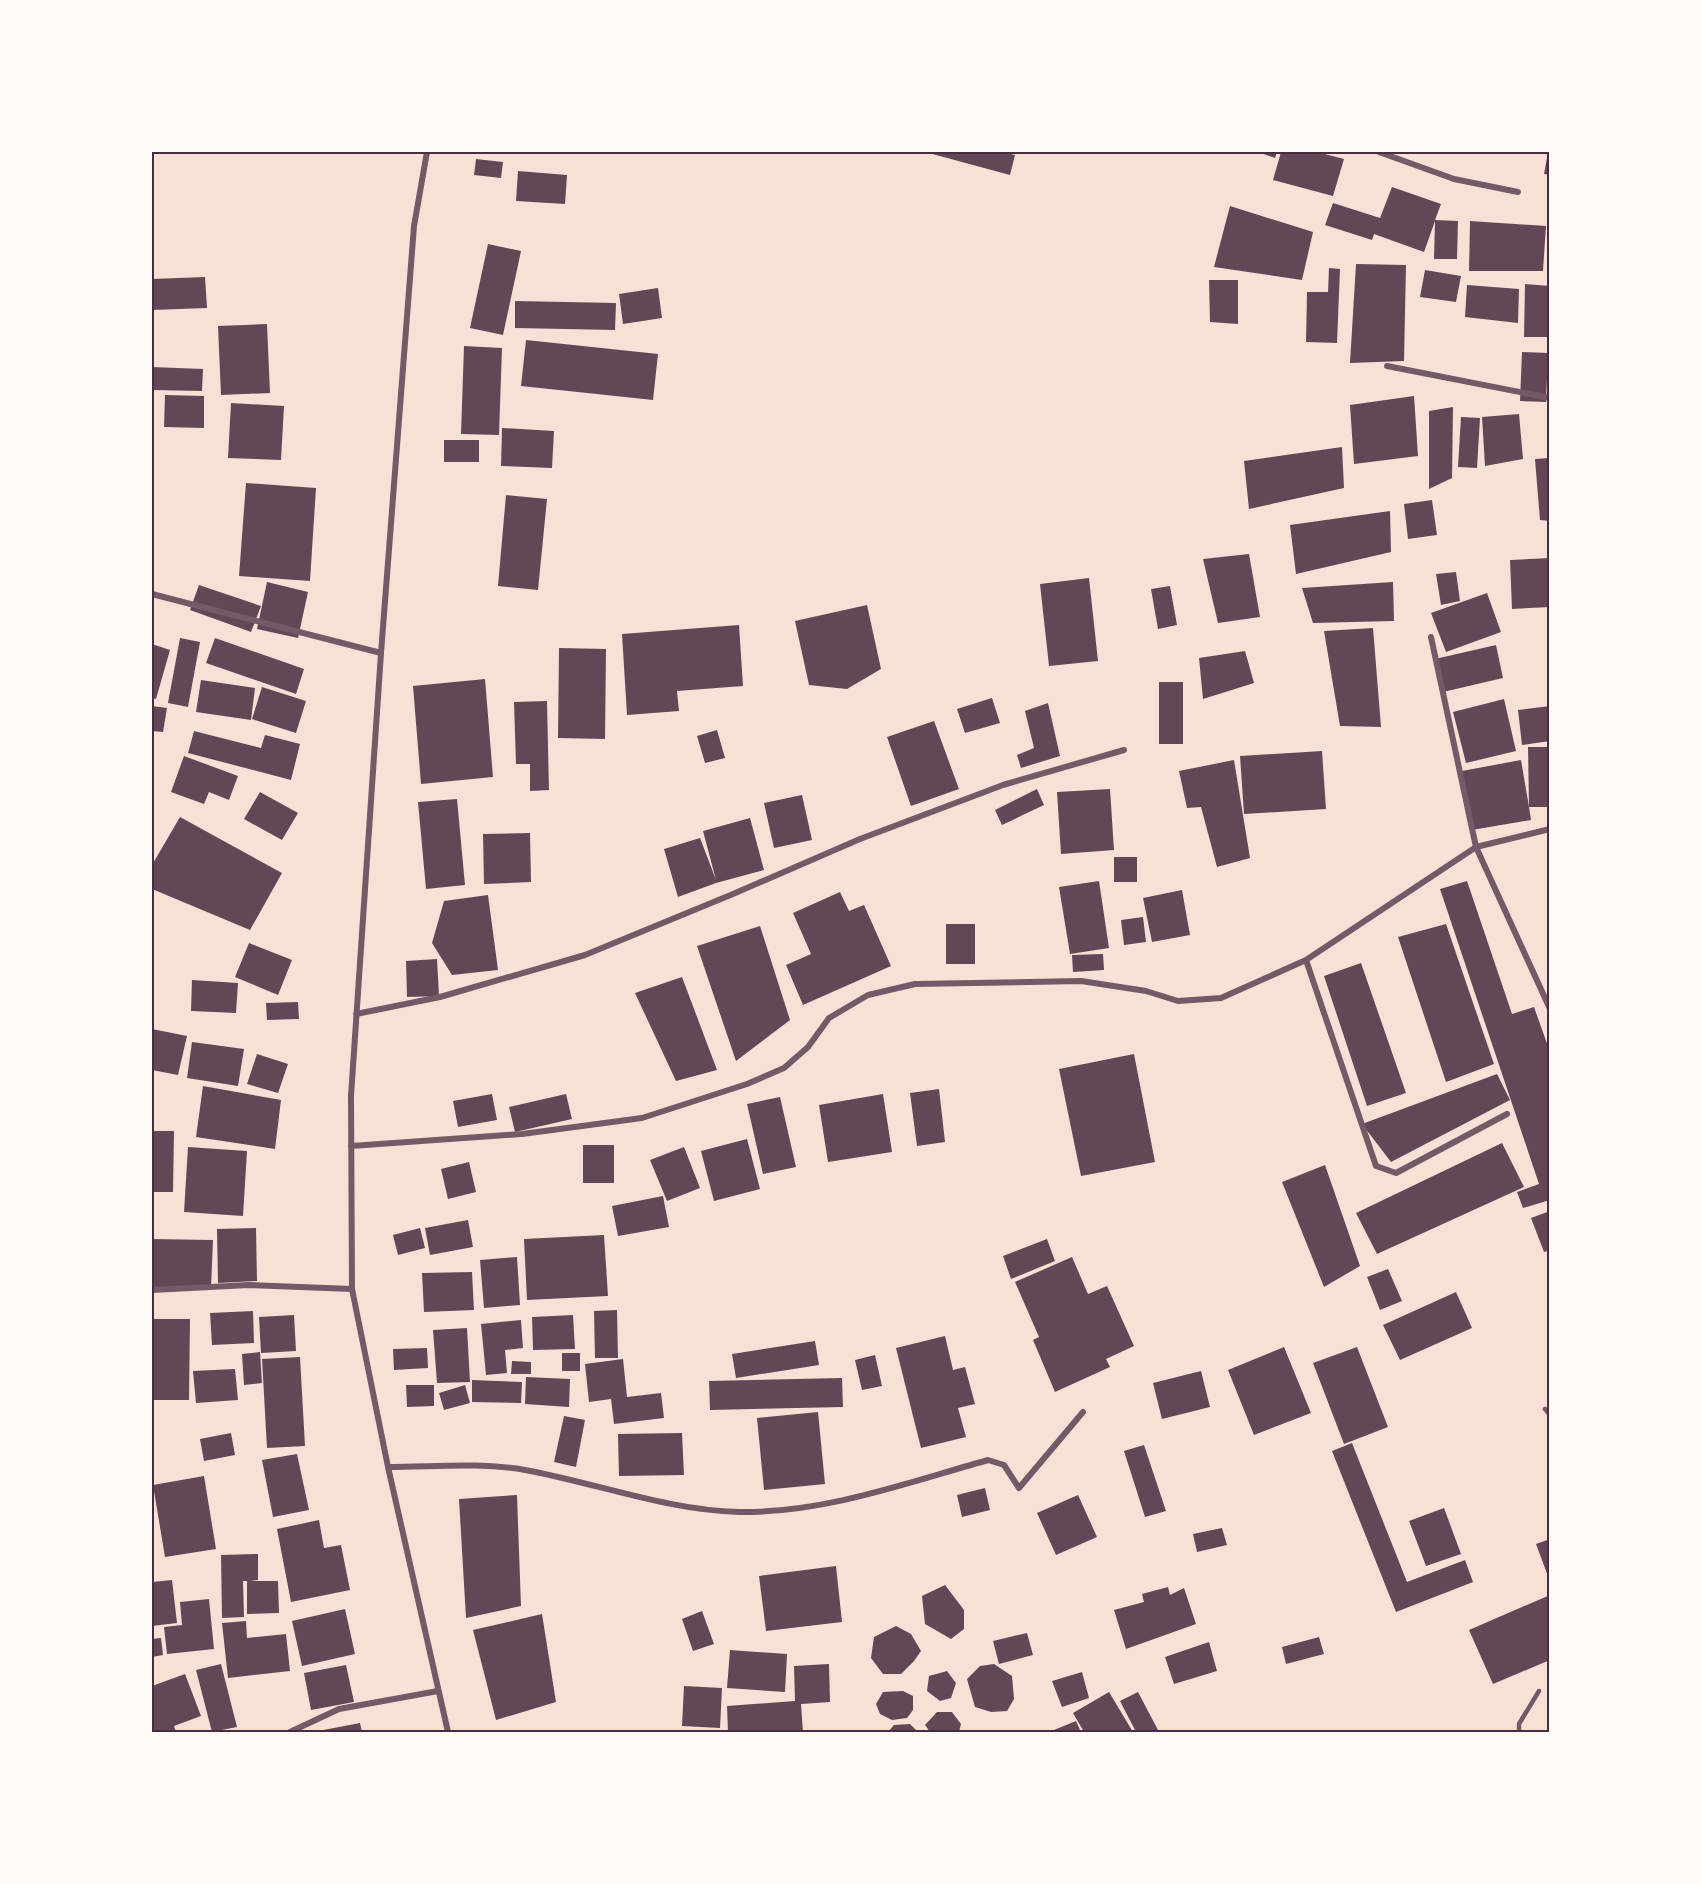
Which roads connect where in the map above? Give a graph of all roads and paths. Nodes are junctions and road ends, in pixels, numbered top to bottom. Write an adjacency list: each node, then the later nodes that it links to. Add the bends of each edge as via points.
1 (427, 152): 8 (street, via 414,226)
2 (1379, 152): 3 (street, via 1454,179)
3 (1518, 192)
4 (1387, 366): 5 (street)
5 (1550, 398)
6 (152, 594): 8 (street)
7 (1431, 637): 11 (street)
8 (381, 652): 14 (street)
9 (1124, 750): 14 (street, via 1003,785 860,839 585,955 440,997)
10 (1550, 828): 11 (street)
11 (1476, 847): 12 (street); 13 (street)
12 (1306, 960): 15 (street, via 1376,1166 1396,1173); 16 (street, via 1221,998 1178,1001 1146,991 1081,981 915,984 868,995 829,1018 808,1047 784,1068 642,1118 522,1134)
13 (1550, 1009)
14 (356, 1014): 16 (street)
15 (1507, 1114)
16 (351, 1146): 17 (street)
17 (352, 1289): 18 (street, via 249,1285); 22 (street)
18 (152, 1290)
19 (1545, 1409): 21 (lane)
20 (1083, 1412): 22 (street, via 1019,1488 1004,1465 988,1460 836,1503 785,1510 738,1512 686,1506 524,1470)
21 (1550, 1415)
22 (388, 1467): 23 (street)
23 (438, 1691): 25 (street, via 339,1709); 26 (street)
24 (1539, 1691): 27 (lane, via 1519,1724)
25 (290, 1732)
26 (448, 1732)
27 (1519, 1732)

